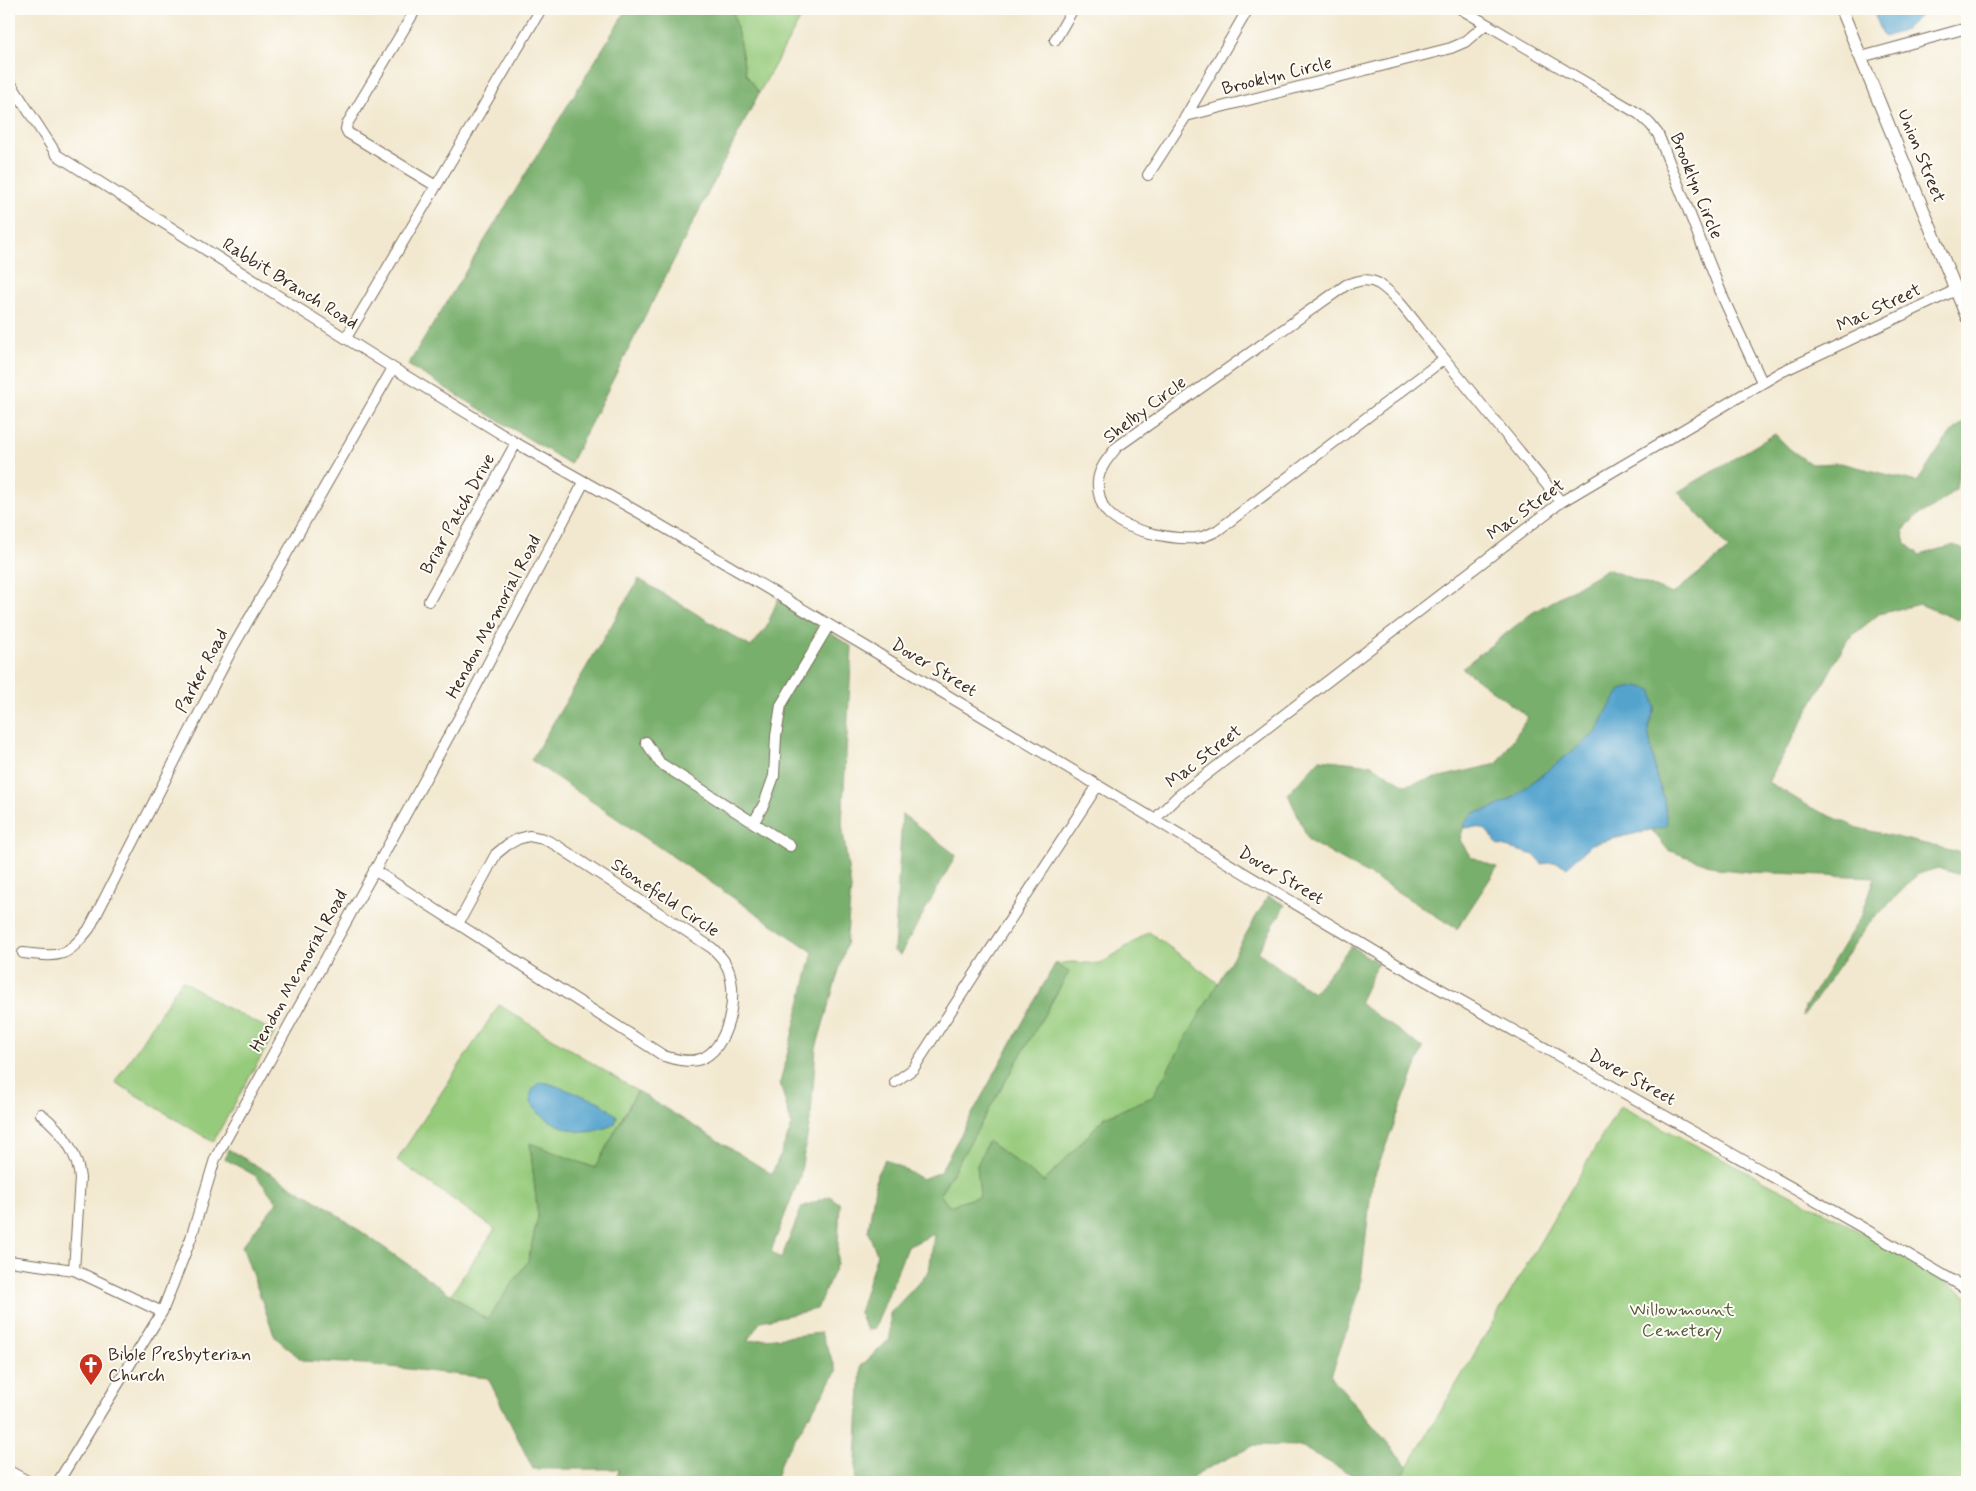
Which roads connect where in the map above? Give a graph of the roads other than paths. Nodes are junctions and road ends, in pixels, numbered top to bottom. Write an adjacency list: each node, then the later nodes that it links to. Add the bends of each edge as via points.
1 (416, 9): 14 (street, via 346,129)
2 (540, 9): 14 (street)
3 (1073, 9): 9 (street)
4 (1248, 9): 12 (street, Brooklyn Circle)
5 (1461, 9): 7 (street, Brooklyn Circle)
6 (1841, 9): 10 (main road, Union Street)
7 (1486, 24): 12 (street, Brooklyn Circle, via 1465,42 1452,48); 20 (street, Brooklyn Circle, via 1639,114 1658,134 1724,300)
8 (1967, 28): 10 (street)
9 (1055, 40)
10 (1861, 57): 15 (main road, Union Street)
11 (9, 81): 17 (street, Rabbit Branch Road, via 57,155)
12 (1186, 116): 13 (street, Brooklyn Circle)
13 (1148, 175)
14 (436, 186): 17 (street)
15 (1956, 290): 16 (main road, Union Street); 20 (street, Mac Street)
16 (1967, 317)
17 (346, 338): 19 (street, Rabbit Branch Road)
18 (1444, 358): 18 (street, Shelby Circle, via 1218,530 1205,536 1174,538 1122,524 1108,513 1100,498 1098,480 1105,462 1117,448 1353,282 1368,280 1390,293); 23 (street, Shelby Circle)
19 (394, 368): 21 (street, Rabbit Branch Road); 33 (street, Parker Road, via 232,647 89,929 64,954)
20 (1762, 382): 23 (street, Mac Street)
21 (516, 443): 22 (street, Rabbit Branch Road); 24 (street, Briar Patch Drive)
22 (584, 482): 25 (street, Dover Street); 31 (street, Hendon Memorial Road)
23 (1561, 502): 28 (street, Mac Street, via 1177,797)
24 (429, 601)
25 (830, 625): 27 (street, Dover Street); 29 (street, via 781,705 774,776)
26 (646, 742): 29 (street, via 660,763)
27 (1098, 785): 28 (street, Dover Street); 34 (street, via 913,1069)
28 (1155, 819): 38 (street, Dover Street, via 1396,964)
29 (754, 822): 30 (street)
30 (790, 846)
31 (374, 870): 32 (street, Stonefield Circle); 39 (street, Hendon Memorial Road, via 215,1160 191,1238)
32 (458, 924): 32 (street, Stonefield Circle, via 664,1056 691,1061 705,1057 727,1030 732,988 730,976 726,963 712,948 544,839 529,836 518,839 496,854)
33 (23, 953)
34 (895, 1082)
35 (41, 1114): 37 (street, via 58,1127 79,1166)
36 (9, 1261): 37 (street)
37 (74, 1270): 39 (street)
38 (1967, 1289)
39 (162, 1312): 42 (street, Hendon Memorial Road)
40 (9, 1471): 41 (street)
41 (29, 1482)
42 (58, 1482)

